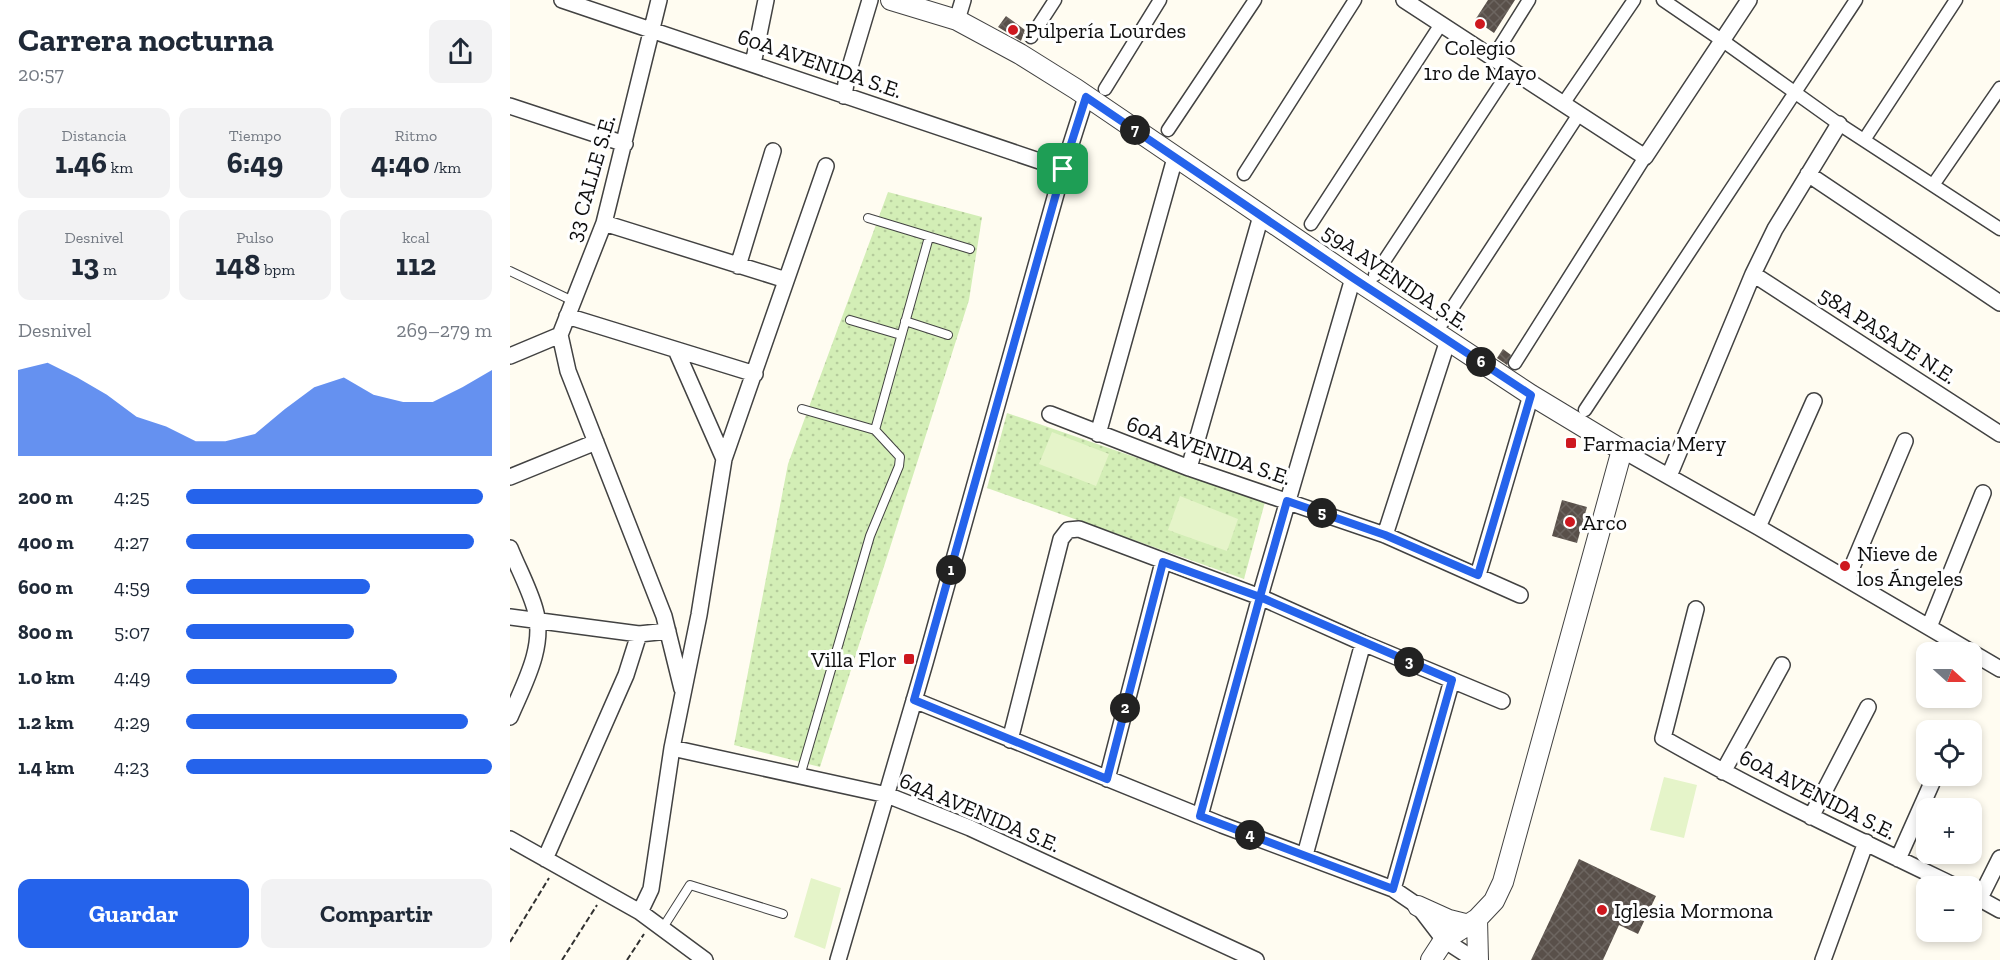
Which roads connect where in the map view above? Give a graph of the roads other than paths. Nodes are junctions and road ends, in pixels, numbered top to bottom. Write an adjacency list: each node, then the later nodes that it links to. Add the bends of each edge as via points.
1 (562, 0): 20 (street, 60A AVENIDA S.E.)
2 (659, 0): 20 (street, 33 CALLE S.E.)
3 (766, 0): 24 (street)
4 (870, 0): 29 (street)
5 (891, 0): 18 (street, 59A AVENIDA S.E.)
6 (963, 0): 18 (street)
7 (1055, 0): 21 (street)
8 (1160, 0): 27 (street)
9 (1255, 0): 35 (street)
10 (1355, 0): 43 (street)
11 (1404, 0): 19 (street)
12 (1529, 0): 23 (street)
13 (1634, 0): 31 (street)
14 (1663, 0): 22 (street)
15 (1749, 0): 22 (street)
16 (1856, 0): 28 (street)
17 (1956, 0): 36 (street)
18 (957, 20): 30 (street, 59A AVENIDA S.E.)
19 (1441, 24): 25 (street); 49 (street)
20 (653, 30): 24 (street, 60A AVENIDA S.E.); 37 (street, 33 CALLE S.E.)
21 (1031, 37)
22 (1723, 40): 28 (street); 39 (street)
23 (1498, 48)
24 (753, 64): 29 (street, 60A AVENIDA S.E.)
25 (1510, 70): 31 (street); 56 (street)
26 (2000, 88): 45 (street)
27 (1105, 89)
28 (1795, 92): 34 (street); 75 (street)
29 (844, 96): 42 (street, 60A AVENIDA S.E.)
30 (1086, 97): 40 (street, 59A AVENIDA S.E.); 42 (street)
31 (1563, 104): 33 (street)
32 (510, 106): 37 (street)
33 (1579, 114): 39 (street); 64 (street)
34 (1839, 124): 36 (street); 44 (street)
35 (1168, 130)
36 (1864, 140): 45 (street)
37 (625, 144): 48 (street, 33 CALLE S.E.)
38 (773, 151): 53 (street)
39 (1645, 157): 70 (street)
40 (1176, 158): 46 (street, 59A AVENIDA S.E.); 78 (street)
41 (826, 166): 58 (street)
42 (1063, 169): 108 (street)
43 (1244, 174)
44 (1808, 174): 55 (street); 60 (street)
45 (1933, 185): 50 (street)
46 (1261, 216): 57 (street, 59A AVENIDA S.E.); 84 (street)
47 (868, 218): 51 (lane)
48 (604, 223): 53 (street); 59 (street, 33 CALLE S.E.)
49 (1311, 224)
50 (2000, 229)
51 (929, 237): 52 (lane); 63 (lane)
52 (970, 249)
53 (738, 266): 58 (street)
54 (510, 271): 59 (lane)
55 (1752, 274): 79 (street, 58A PASAJE N.E.); 85 (street)
56 (1375, 275)
57 (1353, 278): 64 (street, 59A AVENIDA S.E.); 88 (street)
58 (786, 280): 71 (street)
59 (573, 301): 61 (street, 33 CALLE S.E.)
60 (2000, 303)
61 (567, 316): 65 (street, 33 CALLE S.E.); 68 (street)
62 (850, 320): 66 (lane)
63 (905, 321): 66 (lane); 67 (lane)
64 (1446, 331): 72 (street, 59A AVENIDA S.E.); 90 (street)
65 (560, 335): 69 (street); 81 (street, via 568,371)
66 (901, 335): 77 (lane)
67 (948, 335)
68 (675, 350): 71 (street); 83 (street)
69 (510, 357)
70 (1515, 363)
71 (754, 374): 83 (street)
72 (1531, 395): 82 (street, 59A AVENIDA S.E.); 93 (street)
73 (1814, 401): 89 (street)
74 (802, 409): 77 (lane)
75 (1585, 410)
76 (1050, 414): 78 (street, 60A AVENIDA S.E.)
77 (875, 430): 115 (lane, via 900,457 899,466 870,536)
78 (1098, 434): 84 (street, 60A AVENIDA S.E.)
79 (2000, 434)
80 (1905, 441): 94 (street)
81 (596, 442): 86 (street); 101 (street)
82 (1622, 450): 85 (street, 59A AVENIDA S.E.); 135 (street, via 1503,882 1494,901)
83 (724, 459): 107 (street)
84 (1189, 468): 88 (street, 60A AVENIDA S.E.)
85 (1669, 476): 89 (street, 59A AVENIDA S.E.)
86 (510, 477)
87 (1983, 493): 100 (street)
88 (1287, 501): 90 (street, 60A AVENIDA S.E.); 96 (street)
89 (1758, 527): 94 (street, 59A AVENIDA S.E.)
90 (1385, 535): 93 (street, 60A AVENIDA S.E.)
91 (510, 548): 99 (street)
92 (1163, 562): 96 (street); 112 (street, via 1079,529 1068,530 1061,539); 116 (street)
93 (1478, 575): 95 (street, 60A AVENIDA S.E.)
94 (1847, 579): 100 (street, 59A AVENIDA S.E.)
95 (1520, 595)
96 (1260, 597): 103 (street); 119 (street)
97 (1696, 609): 114 (street, 60A AVENIDA S.E., via 1663,738)
98 (510, 617): 99 (street)
99 (537, 620): 102 (street); 111 (street, via 532,667)
100 (1929, 627): 105 (street, 59A AVENIDA S.E.)
101 (668, 632): 102 (street); 107 (street)
102 (639, 634): 126 (street)
103 (1363, 643): 106 (street); 123 (street)
104 (1782, 664): 114 (street)
105 (2000, 669)
106 (1452, 680): 109 (street); 129 (street)
107 (683, 692): 113 (street)
108 (914, 700): 112 (street); 118 (street)
109 (1502, 701)
110 (1868, 707): 120 (street)
111 (510, 717)
112 (1010, 740): 116 (street)
113 (672, 748): 115 (street, 64A AVENIDA S.E.); 133 (street, via 651,889)
114 (1723, 772): 120 (street, 60A AVENIDA S.E.)
115 (800, 776): 118 (street, 64A AVENIDA S.E.)
116 (1107, 779): 119 (street)
117 (1931, 786): 125 (street)
118 (886, 795): 139 (street); 140 (street, 64A AVENIDA S.E., via 970,828)
119 (1200, 816): 123 (street)
120 (1811, 817): 122 (street, 60A AVENIDA S.E.)
121 (510, 839): 126 (street)
122 (1866, 842): 125 (street, 60A AVENIDA S.E.); 143 (street)
123 (1305, 855): 129 (street)
124 (2000, 858): 128 (street)
125 (1898, 859): 127 (street, 60A AVENIDA S.E.)
126 (551, 862): 133 (street)
127 (1934, 876)
128 (1982, 885)
129 (1393, 889): 131 (street)
130 (1982, 900): 132 (street)
131 (1418, 906): 135 (street, via 1449,920); 137 (street)
132 (2000, 910)
133 (639, 912): 136 (street)
134 (783, 914): 136 (lane, via 690,885)
135 (1473, 922): 137 (street); 142 (street)
136 (657, 925): 138 (street)
137 (1444, 940): 141 (street); 142 (street)
138 (705, 960)
139 (838, 960)
140 (1256, 960)
141 (1431, 960)
142 (1477, 960)
143 (1823, 960)

